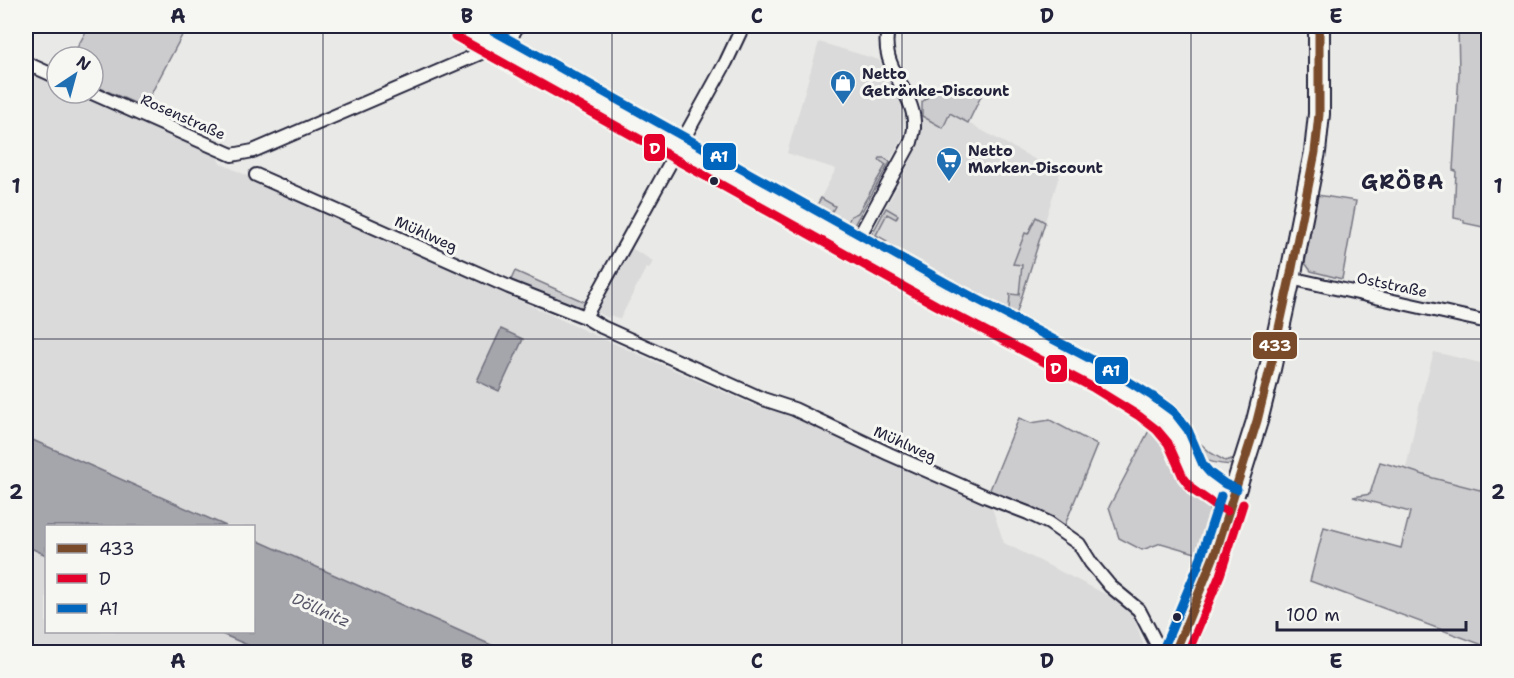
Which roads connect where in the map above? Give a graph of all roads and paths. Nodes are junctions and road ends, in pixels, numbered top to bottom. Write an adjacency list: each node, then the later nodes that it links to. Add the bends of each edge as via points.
1 (461, 26): 6 (street)
2 (518, 26): 7 (street)
3 (743, 26): 11 (street)
4 (889, 26): 13 (street, via 887,54 911,108 914,127 911,142)
5 (1319, 26): 14 (main road, via 1315,152)
6 (494, 44): 7 (street); 10 (street, Rosenstraße, via 488,50 253,151 232,155)
7 (505, 50): 11 (street)
8 (26, 63): 9 (street)
9 (45, 72)
10 (105, 99)
11 (678, 148): 13 (street); 15 (street)
12 (256, 175): 15 (street, Mühlweg)
13 (854, 246): 17 (street, via 1146,406 1166,421 1178,437 1202,482)
14 (1290, 278): 16 (street, Oststraße); 17 (main road, via 1257,421)
15 (585, 317): 18 (street, Mühlweg, via 1049,523 1079,544 1110,586 1139,610 1155,640)
16 (1488, 321)
17 (1232, 500): 19 (main road, via 1209,570)
18 (1169, 652)
19 (1175, 652)

